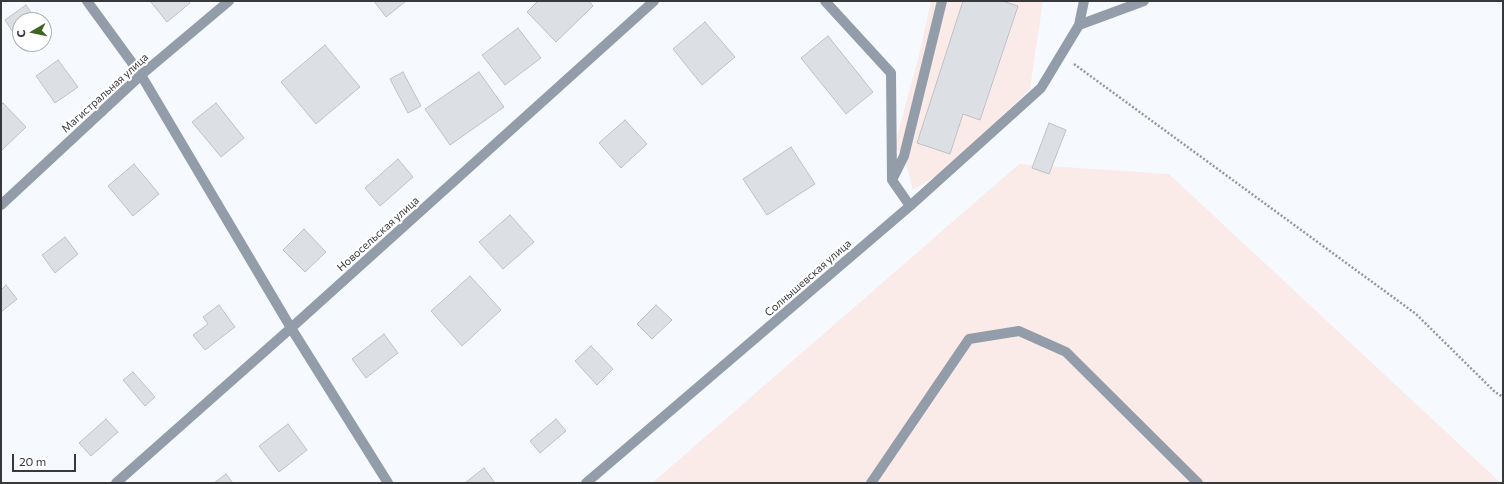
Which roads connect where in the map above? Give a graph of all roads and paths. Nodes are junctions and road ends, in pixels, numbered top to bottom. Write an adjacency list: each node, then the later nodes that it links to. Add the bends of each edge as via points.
1 (87, 1): 10 (street)
2 (229, 1): 10 (street, Магистральная улица)
3 (654, 1): 14 (street, Новосельская улица)
4 (825, 1): 11 (street, via 891,73)
5 (942, 1): 11 (street, via 904,156)
6 (1084, 1): 8 (street)
7 (1144, 1): 8 (street)
8 (1079, 25): 9 (street)
9 (1060, 54): 13 (street, Солнышевская улица, via 1042,88); 15 (path, via 1416,314)
10 (141, 75): 12 (street, Магистральная улица); 14 (street)
11 (892, 180): 13 (street)
12 (1, 205)
13 (910, 206): 18 (street, Солнышевская улица)
14 (291, 328): 16 (street, Новосельская улица); 17 (street)
15 (1503, 397)
16 (116, 483)
17 (388, 483)
18 (586, 483)
19 (871, 483): 20 (street, via 969,339 1019,331 1066,352)
20 (1198, 483)

